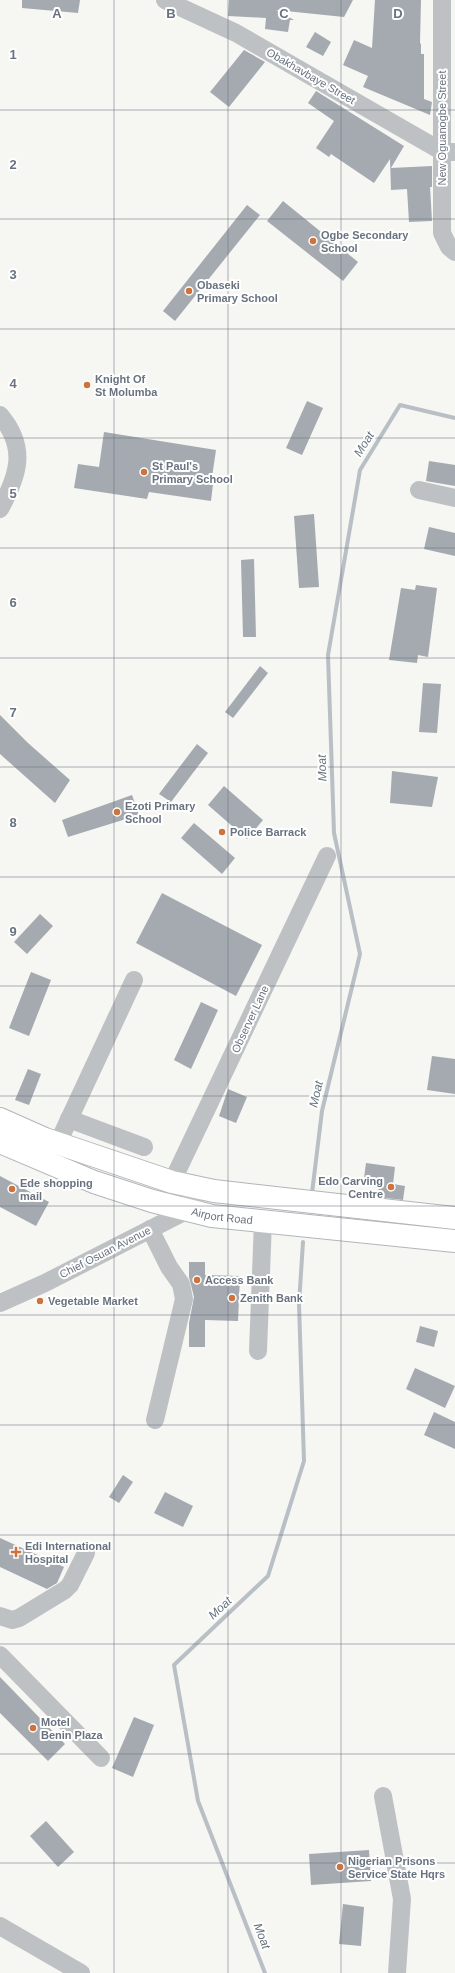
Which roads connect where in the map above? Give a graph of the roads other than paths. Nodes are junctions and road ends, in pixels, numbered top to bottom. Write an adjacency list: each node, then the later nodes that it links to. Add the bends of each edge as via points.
1 (165, 0): 3 (street, Obakhavbaye Street, via 236,33)
2 (442, 0): 3 (street, New Oguanogbe Street)
3 (449, 152): 4 (street, New Oguanogbe Street, via 442,233 449,247)
4 (455, 252)
5 (0, 415): 8 (street, via 12,433 17,449 18,469)
6 (419, 490): 7 (street)
7 (455, 498)
8 (0, 510)
9 (327, 856): 16 (street, Observer Lane)
10 (134, 980): 12 (street)
11 (0, 1119): 14 (main road, Airport Road)
12 (69, 1119): 14 (street); 15 (street)
13 (0, 1142): 18 (main road, Airport Road, via 94,1182)
14 (58, 1143): 16 (main road, Airport Road)
15 (144, 1147)
16 (172, 1182): 17 (main road, Airport Road)
17 (197, 1187): 18 (street); 19 (main road, Airport Road)
18 (188, 1210): 20 (main road, Airport Road, via 212,1216); 21 (street, Chief Osuan Avenue)
19 (455, 1218)
20 (263, 1221): 22 (main road, Airport Road); 24 (street)
21 (150, 1229): 23 (street, Chief Osuan Avenue); 25 (street, via 169,1267 182,1284 184,1299)
22 (455, 1241)
23 (0, 1304)
24 (258, 1351)
25 (155, 1420)
26 (86, 1553): 27 (street, via 65,1590 19,1618 12,1620)
27 (0, 1616)
28 (0, 1655): 29 (street)
29 (101, 1758)
30 (383, 1796): 33 (street, via 402,1899)
31 (0, 1926): 32 (street)
32 (81, 1973)
33 (397, 1973)

